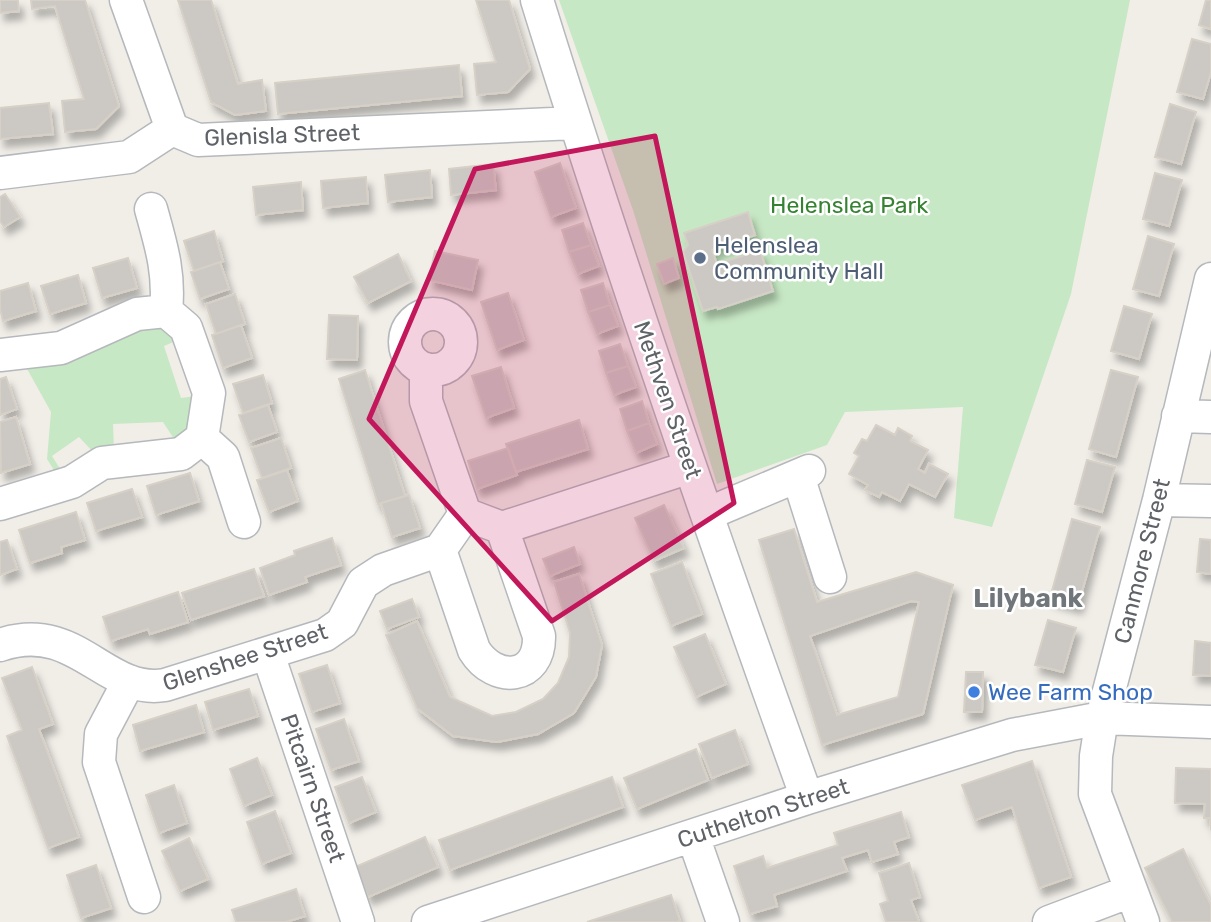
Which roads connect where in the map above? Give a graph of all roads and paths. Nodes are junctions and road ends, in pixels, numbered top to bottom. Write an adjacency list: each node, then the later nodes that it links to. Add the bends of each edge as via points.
1 (126, 0): 4 (street)
2 (537, 0): 3 (street, Methven Street)
3 (575, 123): 4 (street, Glenisla Street, via 198,140); 14 (street, Methven Street)
4 (172, 129): 5 (street, Glenisla Street, via 129,157)
5 (0, 173)
6 (151, 209): 8 (street, via 169,286)
7 (1211, 279): 11 (street, Canmore Street)
8 (166, 311): 9 (street, via 137,314 61,348); 13 (street, via 186,328 209,393)
9 (0, 355)
10 (426, 369): 18 (street, via 426,401)
11 (1178, 416): 12 (street); 15 (street, Canmore Street)
12 (1211, 417)
13 (202, 438): 17 (street, via 181,454 102,463 72,482); 20 (street, via 223,457)
14 (690, 467): 19 (street, Methven Street); 21 (street)
15 (1159, 500): 16 (street); 27 (street, Canmore Street)
16 (1211, 500)
17 (0, 504)
18 (465, 514): 21 (street); 22 (street)
19 (707, 514): 23 (street, via 803,474); 29 (street, Methven Street)
20 (244, 522)
21 (502, 528): 22 (street, via 539,636 536,657 519,671 498,671 480,660)
22 (440, 550): 25 (street, Glenshee Street, via 372,576 333,631)
23 (830, 577)
24 (0, 645): 26 (street, Glenshee Street, via 24,638 43,640)
25 (268, 654): 26 (street, Glenshee Street, via 165,685); 34 (street, Pitcairn Street)
26 (129, 681): 32 (street, via 101,734 99,762)
27 (1102, 718): 28 (street, Cuthelton Street); 29 (street, Cuthelton Street, via 1012,735); 31 (street, Canmore Street, via 1095,794)
28 (1211, 722)
29 (807, 798): 30 (street, Cuthelton Street)
30 (693, 836): 33 (street, Cuthelton Street); 36 (street)
31 (1131, 891): 37 (street); 38 (street, Canmore Street)
32 (144, 897)
33 (479, 914): 35 (street, Cuthelton Street)
34 (358, 922)
35 (428, 922)
36 (723, 922)
37 (1049, 922)
38 (1143, 922)

